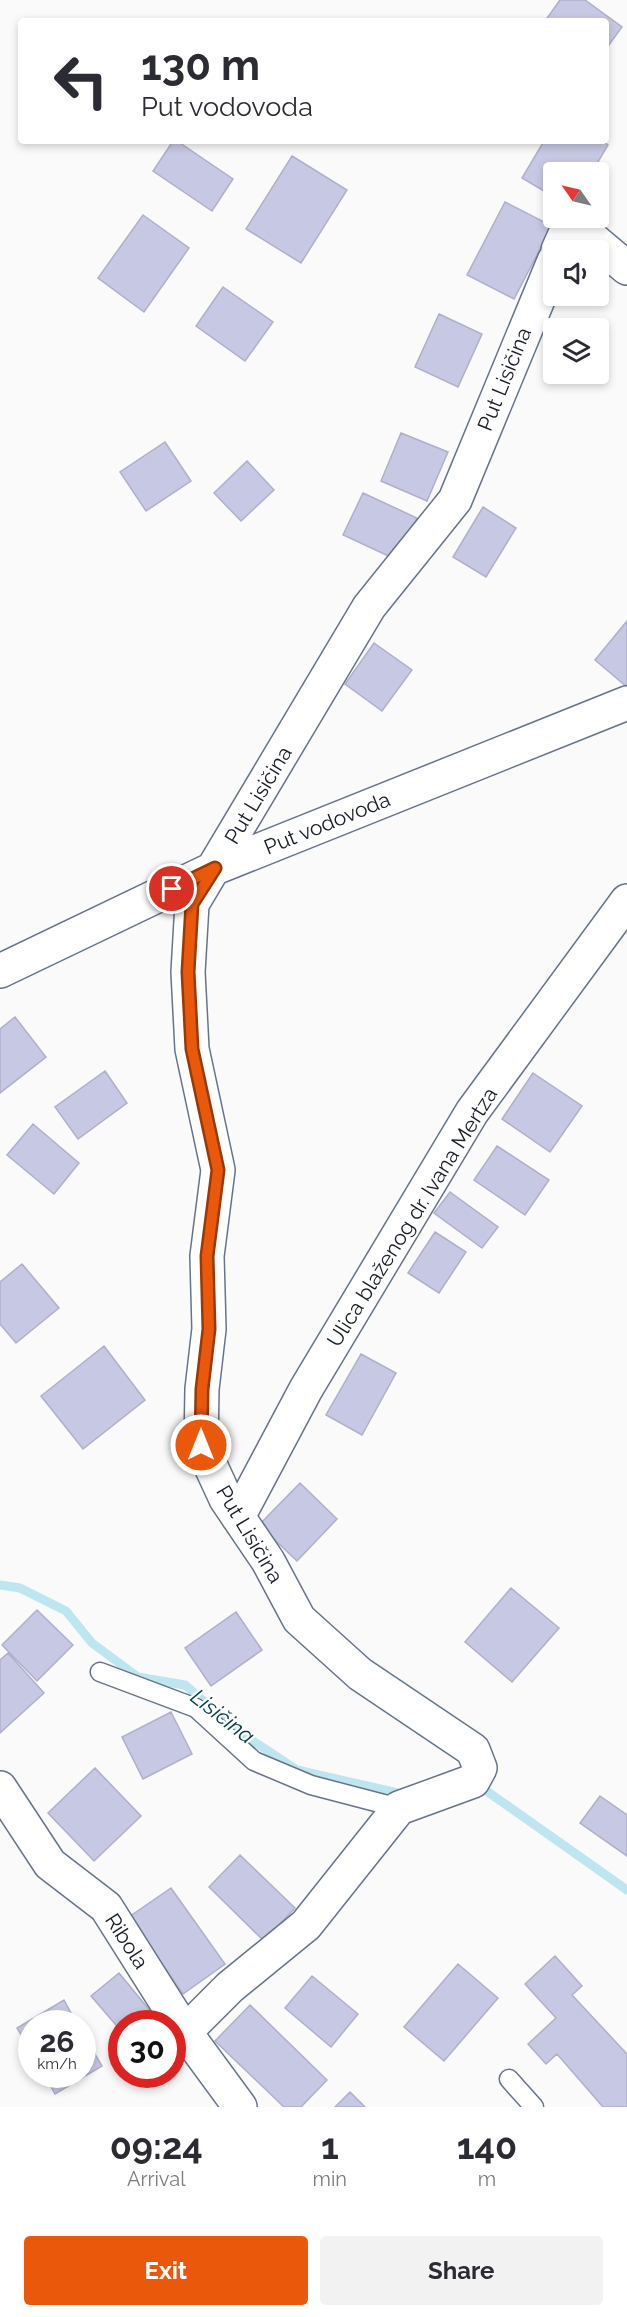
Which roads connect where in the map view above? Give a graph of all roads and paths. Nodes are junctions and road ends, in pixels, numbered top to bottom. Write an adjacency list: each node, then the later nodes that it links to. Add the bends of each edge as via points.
1 (562, 240): 2 (street, via 571,221)
2 (594, 240)
3 (609, 252): 4 (street)
4 (627, 267)
5 (543, 288): 7 (street, Put Lisičina, via 455,500 369,607)
6 (627, 703): 7 (street, Put vodovoda)
7 (215, 868): 9 (street, Put vodovoda); 10 (street, Put Lisičina, via 192,904 188,972 192,1049 218,1170 207,1256 209,1329 201,1445)
8 (627, 901): 10 (street, Ulica blaženog dr. Ivana Mertza, via 472,1112 306,1389)
9 (0, 971)
10 (238, 1517): 13 (street, Put Lisičina, via 268,1561 299,1619 360,1674 473,1750 480,1768 473,1781)
11 (100, 1672): 13 (lane, via 196,1708 254,1761 311,1785)
12 (0, 1788): 14 (street, Ribola, via 50,1864 106,1907)
13 (399, 1808): 15 (street, via 306,1925 230,1987)
14 (171, 2010)
15 (186, 2031)
16 (186, 2033): 18 (street, Ribola)
17 (509, 2079): 19 (lane)
18 (240, 2107)
19 (534, 2107)

